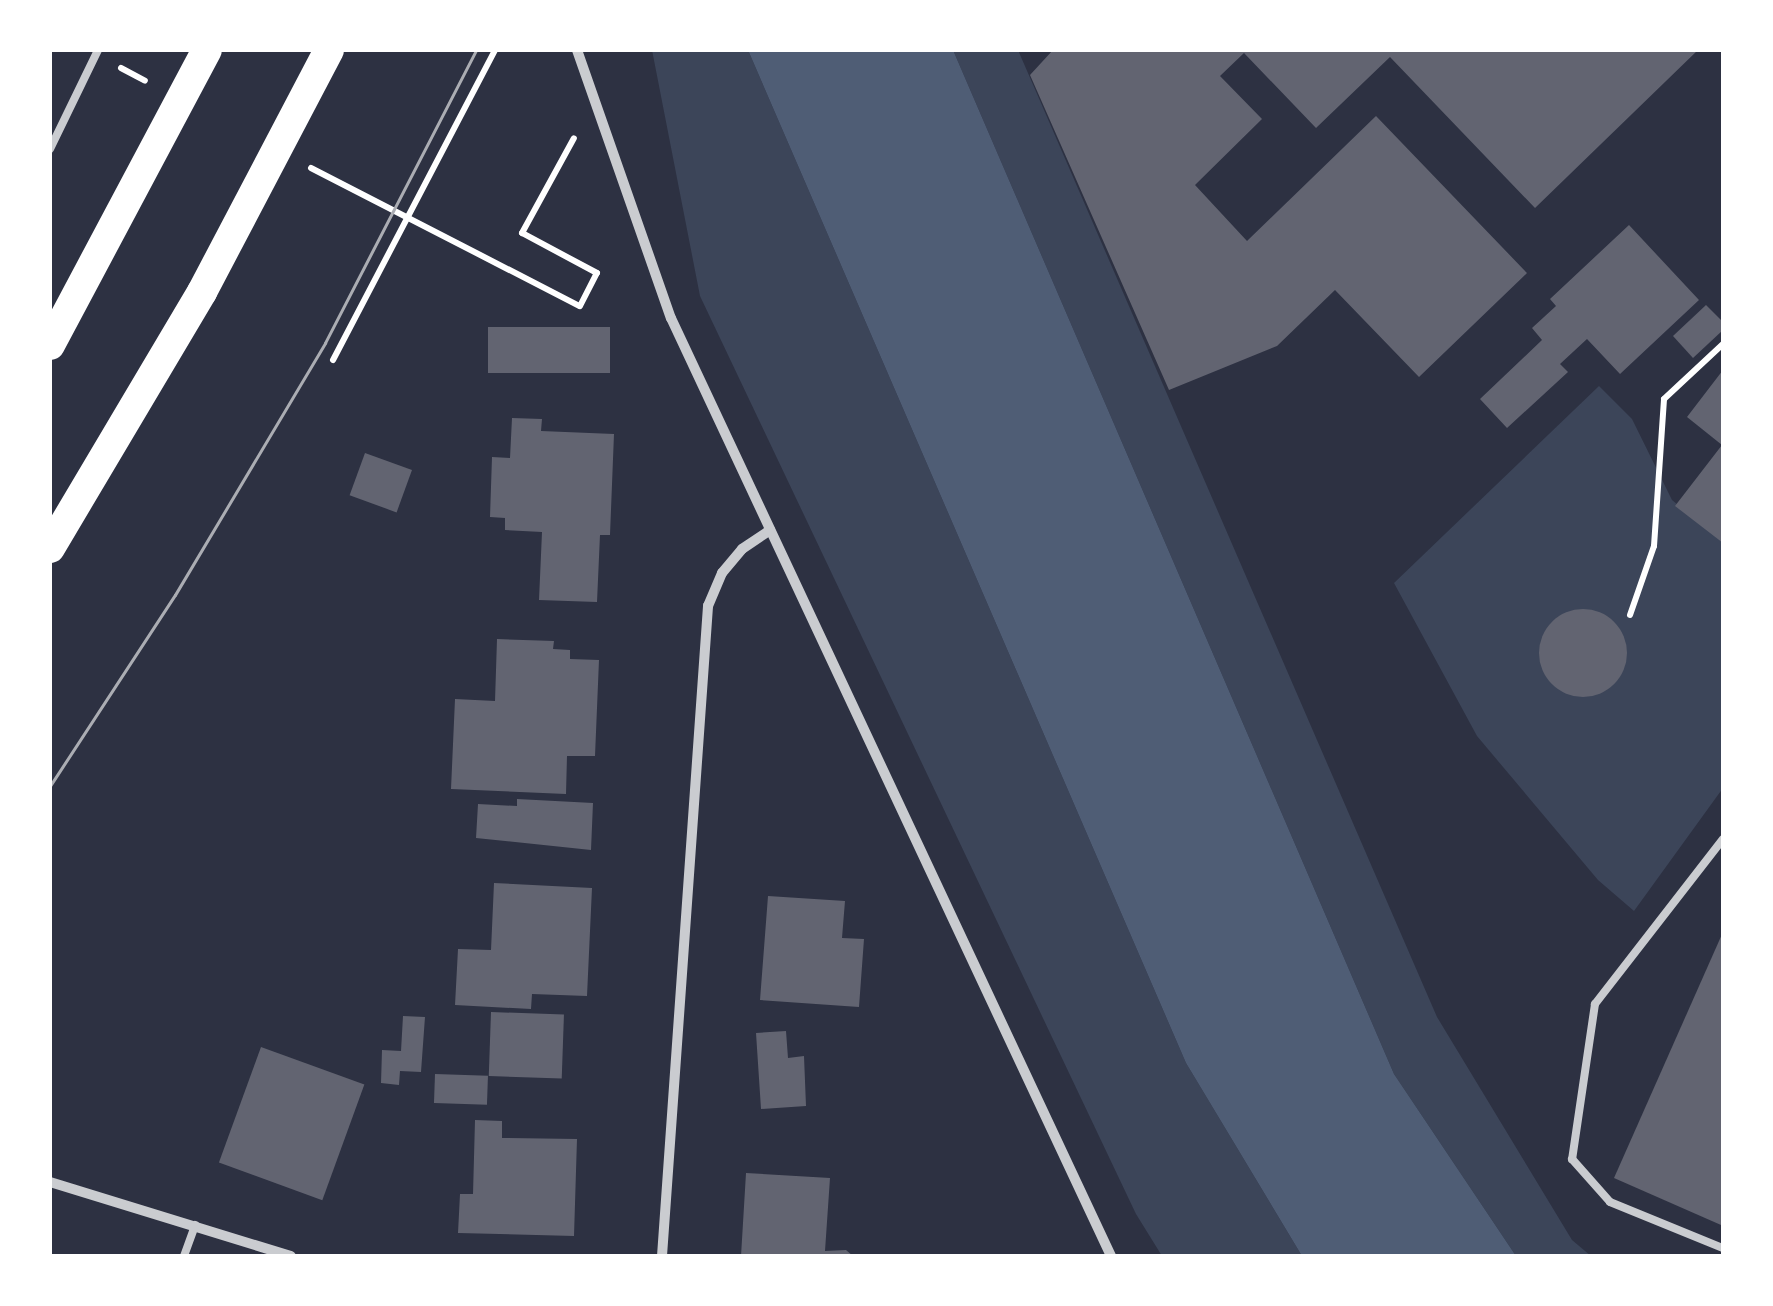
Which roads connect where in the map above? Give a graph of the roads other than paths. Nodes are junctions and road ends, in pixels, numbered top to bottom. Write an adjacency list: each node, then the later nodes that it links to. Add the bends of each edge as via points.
1 (98, 50): 5 (lane)
2 (207, 50): 6 (highway)
3 (329, 50): 8 (highway, via 202,292)
4 (577, 50): 7 (street, via 671,318)
5 (50, 149)
6 (50, 344)
7 (770, 530): 15 (street, via 722,573 708,606); 16 (street)
8 (50, 548)
9 (1723, 839): 12 (lane, via 1595,1004 1572,1159 1610,1202)
10 (50, 1182): 11 (street)
11 (195, 1225): 13 (lane); 14 (street)
12 (1723, 1248)
13 (184, 1256)
14 (291, 1256)
15 (662, 1256)
16 (1112, 1256)

